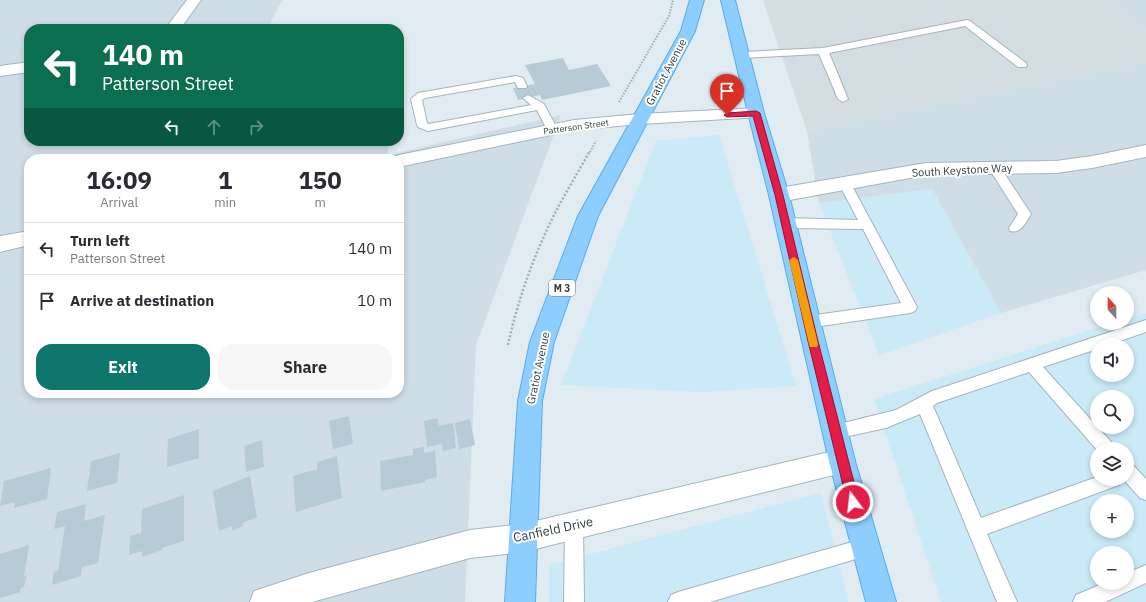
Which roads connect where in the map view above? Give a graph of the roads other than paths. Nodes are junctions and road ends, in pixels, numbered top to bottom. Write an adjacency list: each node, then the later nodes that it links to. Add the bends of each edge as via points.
1 (194, 0): 4 (street)
2 (697, 0): 15 (main road, Gratiot Avenue / M 3, via 688,31)
3 (728, 0): 6 (main road)
4 (176, 24)
5 (824, 51): 6 (lane); 7 (lane, via 967,23); 12 (lane)
6 (742, 55): 14 (main road)
7 (1022, 64)
8 (24, 68): 9 (street)
9 (0, 71)
10 (519, 83): 13 (lane, via 422,95 416,99 422,125 428,128)
11 (528, 98): 13 (lane)
12 (844, 99)
13 (540, 106): 16 (lane)
14 (756, 113): 15 (street, Patterson Street); 21 (main road)
15 (640, 119): 16 (street, Patterson Street, via 574,125); 39 (main road, Gratiot Avenue / M 3, via 588,216 542,342 530,401)
16 (552, 130): 18 (street, Patterson Street)
17 (1146, 151): 19 (street, South Keystone Way, via 1056,166)
18 (404, 160)
19 (994, 167): 20 (street, South Keystone Way, via 926,169); 24 (lane, via 1026,214)
20 (845, 184): 21 (street, South Keystone Way); 23 (lane)
21 (779, 195): 22 (main road)
22 (785, 223): 23 (lane); 27 (main road)
23 (867, 225): 27 (lane, via 910,307)
24 (1015, 228)
25 (24, 239): 26 (street)
26 (0, 244)
27 (808, 322): 31 (main road)
28 (1146, 326): 29 (lane)
29 (1031, 364): 30 (lane, via 932,398); 32 (lane)
30 (924, 405): 31 (lane, via 884,421); 38 (lane)
31 (835, 432): 33 (main road)
32 (1101, 442)
33 (842, 461): 37 (street, Canfield Drive); 40 (main road)
34 (1134, 482): 36 (lane)
35 (1092, 486): 38 (lane)
36 (1146, 492)
37 (574, 525): 39 (street, Canfield Drive); 46 (lane)
38 (976, 529): 49 (lane)
39 (523, 538): 44 (street, Canfield Drive, via 470,544); 45 (main road, Gratiot Avenue / M 3)
40 (866, 547): 47 (lane); 48 (main road)
41 (1146, 574): 42 (lane)
42 (1134, 579)
43 (1110, 590): 50 (lane)
44 (264, 602)
45 (520, 602)
46 (574, 602)
47 (678, 602)
48 (881, 602)
49 (1007, 602)
50 (1083, 602)

